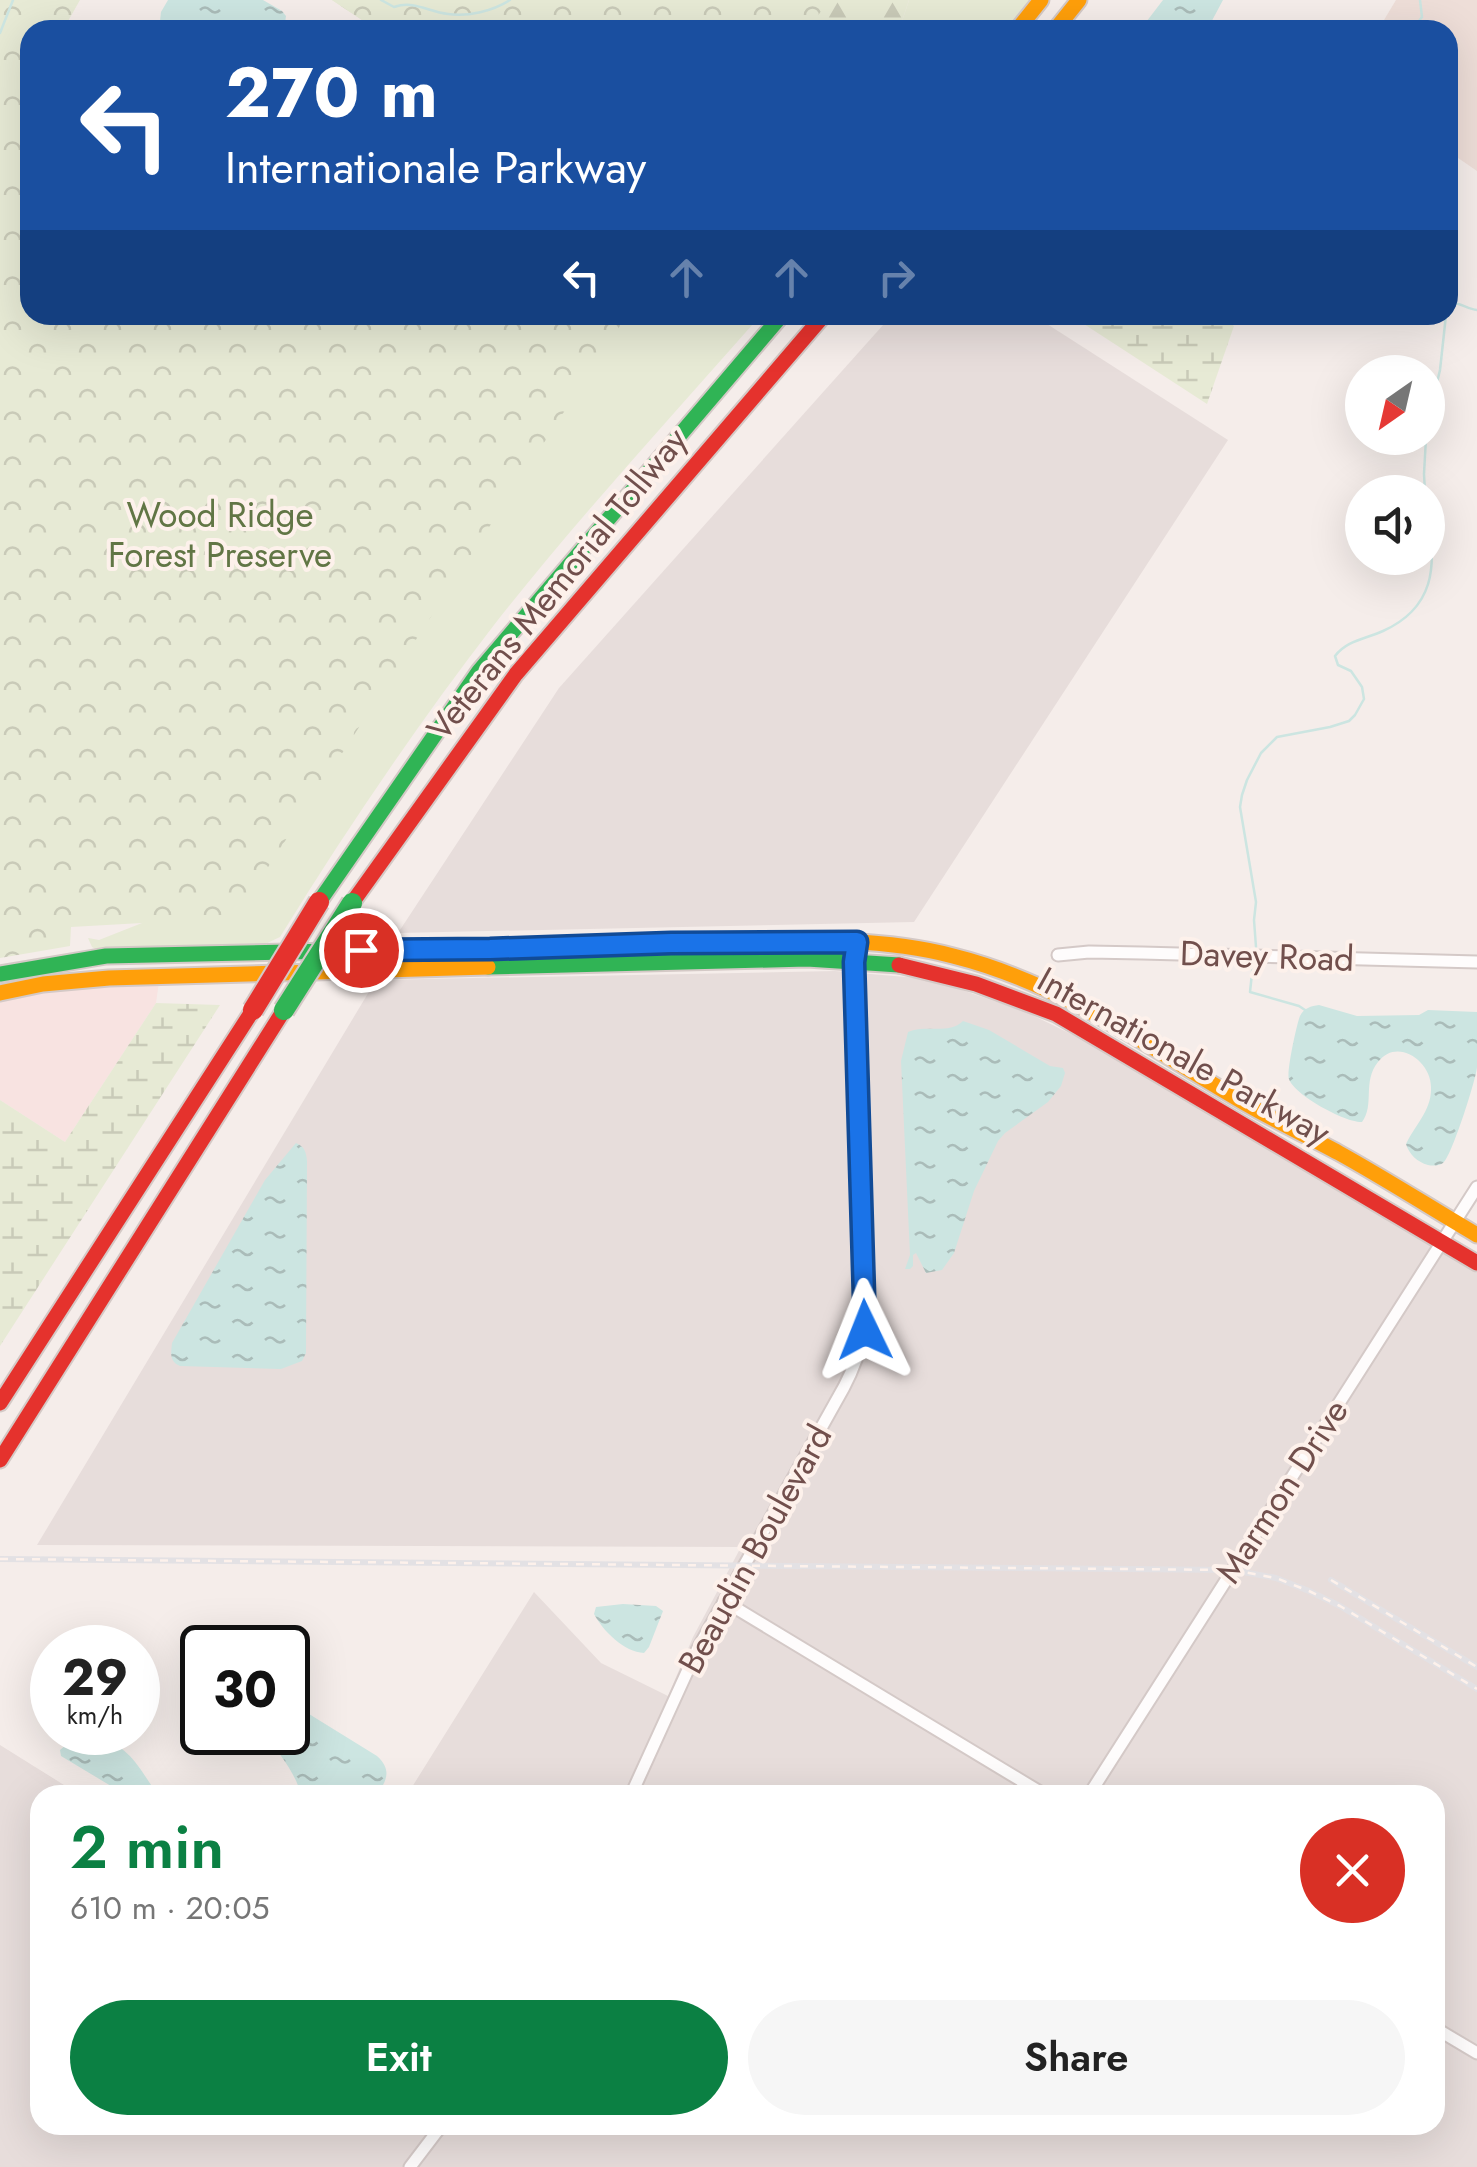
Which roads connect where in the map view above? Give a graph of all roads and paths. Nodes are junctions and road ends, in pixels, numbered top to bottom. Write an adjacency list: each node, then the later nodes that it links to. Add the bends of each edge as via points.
1 (1041, 0): 3 (main road)
2 (1079, 0): 4 (main road)
3 (1025, 20)
4 (1063, 20)
5 (773, 325): 17 (main road, Veterans Memorial Tollway, bridge, via 478,671 319,902)
6 (815, 325): 18 (main road, Veterans Memorial Tollway, bridge, via 516,674 352,903)
7 (856, 952): 10 (main road, Internationale Parkway, via 671,943 160,954); 11 (main road, Internationale Parkway, via 807,959 79,979); 13 (main road, Internationale Parkway, via 904,946 1026,979); 15 (main road, Internationale Parkway, via 1002,991 1056,1014); 19 (street, Beaudin Boulevard, via 865,1330 856,1364)
8 (1058, 955): 9 (street, Davey Road)
9 (1477, 962)
10 (0, 974)
11 (0, 993)
12 (1477, 1187): 13 (street, Marmon Drive)
13 (1455, 1221): 14 (main road, Internationale Parkway); 15 (street, Marmon Drive)
14 (1477, 1235)
15 (1442, 1242): 16 (main road, Internationale Parkway); 22 (street, Marmon Drive)
16 (1477, 1263)
17 (0, 1402)
18 (0, 1460)
19 (724, 1600): 20 (street, Beaudin Boulevard); 21 (street)
20 (635, 1785)
21 (1029, 1785)
22 (1095, 1785)
23 (1445, 2034): 24 (street)
24 (1477, 2052)
25 (434, 2135): 26 (street)
26 (410, 2167)

